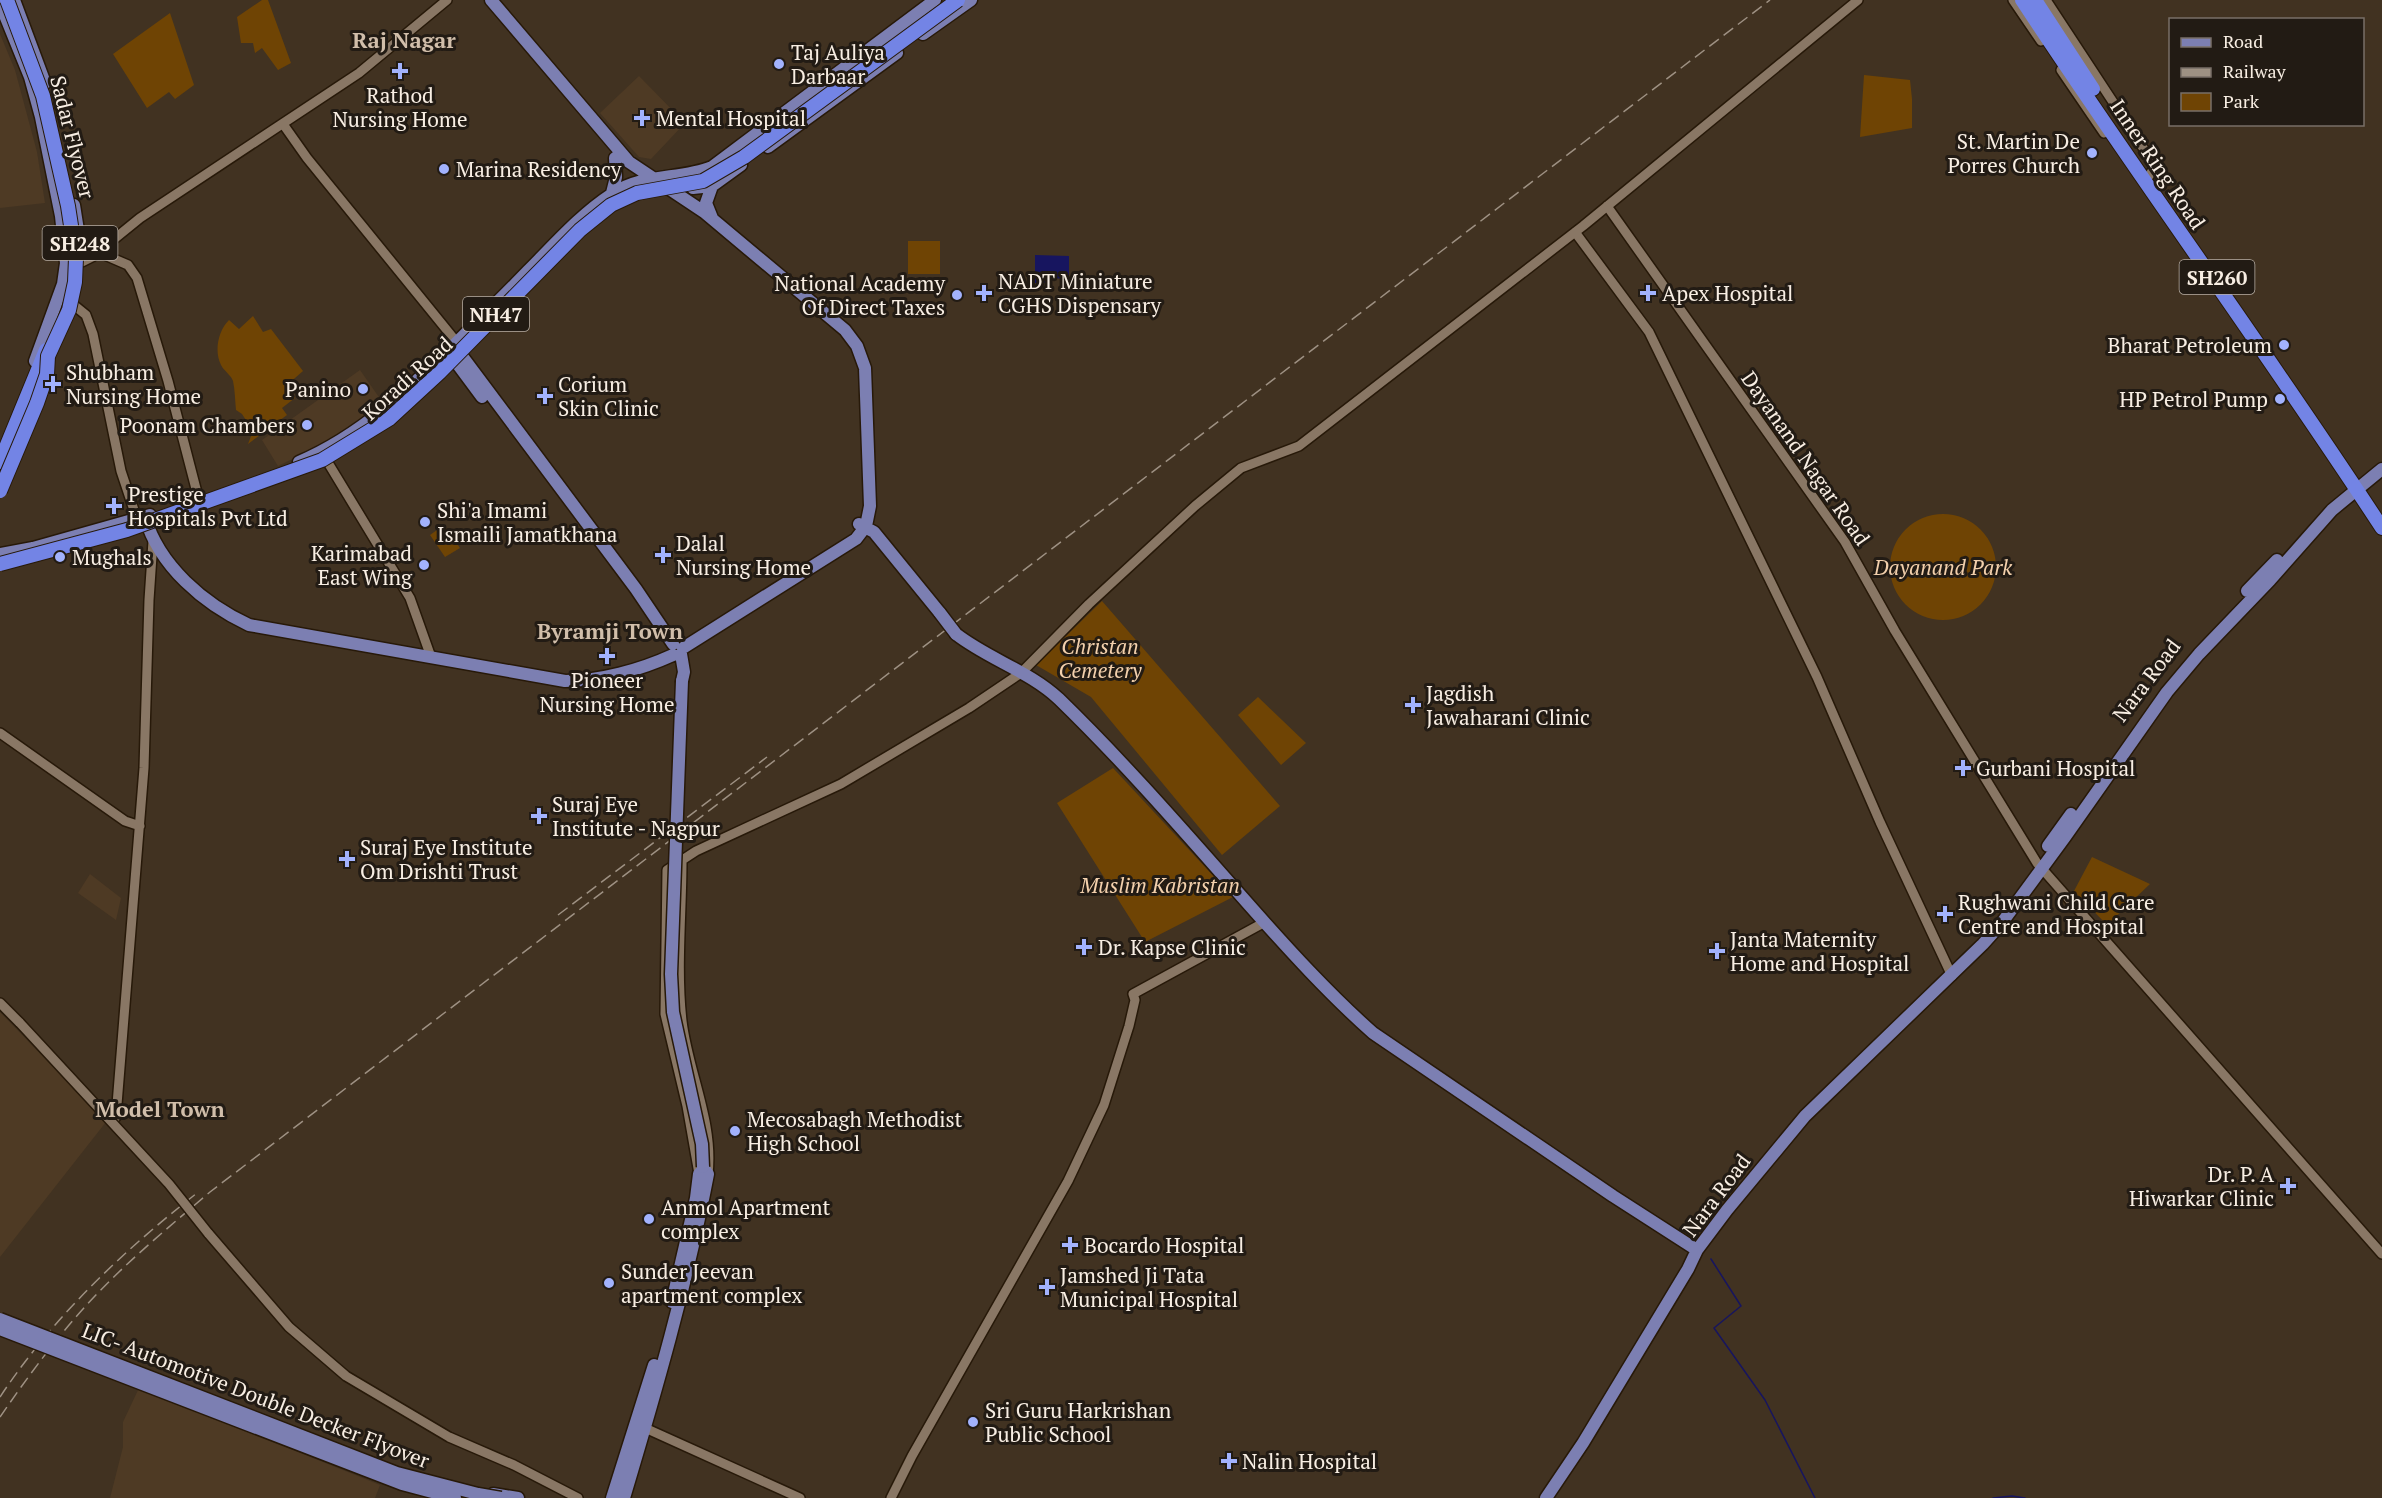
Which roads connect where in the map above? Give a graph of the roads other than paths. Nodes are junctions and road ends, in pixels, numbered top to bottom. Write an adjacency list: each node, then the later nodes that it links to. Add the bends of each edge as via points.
1 (5, 0): 38 (highway, Sadar Flyover, bridge, via 41,101 65,210 71,280 59,322); 43 (highway, Sadar Flyover, bridge, via 43,96 76,258 69,310 48,356 47,374 37,403)
2 (14, 0): 30 (main road, SH248, via 48,91 76,214)
3 (447, 0): 16 (street, via 359,73)
4 (482, 0): 18 (main road)
5 (490, 0): 19 (main road)
6 (935, 0): 20 (main road, Koradi Road, via 712,167)
7 (971, 0): 13 (main road, Koradi Road / NH47)
8 (1858, 0): 26 (street)
9 (2013, 0): 17 (street, via 2115,149)
10 (2022, 0): 15 (highway, Inner Ring Road / SH260)
11 (2035, 0): 15 (highway, Inner Ring Road / SH260)
12 (2046, 0): 21 (street, via 2156,166)
13 (953, 2): 23 (main road, Koradi Road / NH47, via 813,116); 51 (highway, NH47, bridge, via 719,169 704,176 632,190 610,201 579,226 410,395 347,442 318,459 173,512)
14 (0, 3): 31 (main road, SH248, via 30,77 41,117 61,216)
15 (2053, 37): 17 (highway, Inner Ring Road); 21 (highway, Inner Ring Road / SH260)
16 (283, 124): 29 (street, via 140,218); 34 (street)
17 (2121, 146): 42 (highway, Inner Ring Road)
18 (615, 158): 22 (main road, via 629,172); 25 (main road)
19 (629, 162): 20 (main road); 22 (main road)
20 (676, 175): 22 (main road, Koradi Road)
21 (2149, 176): 42 (highway, Inner Ring Road / SH260)
22 (648, 180): 24 (main road); 25 (main road, Koradi Road)
23 (711, 186): 24 (main road, Koradi Road / NH47); 27 (main road, via 706,203)
24 (665, 191): 27 (main road); 32 (main road); 35 (main road, Koradi Road / NH47, via 628,200 591,225)
25 (612, 194): 34 (main road, Koradi Road, via 558,239)
26 (1606, 206): 28 (street); 58 (street, Dayanand Nagar Road, via 1845,542)
27 (713, 219): 32 (main road)
28 (1575, 232): 54 (street, via 1299,446 1241,468 1089,604); 60 (street, via 1649,333 1815,672)
29 (98, 252): 30 (street); 44 (street, via 128,265 137,278)
30 (82, 262): 31 (street); 33 (main road, SH248)
31 (66, 263): 36 (main road, SH248, via 48,326)
32 (768, 270): 47 (main road, via 857,346 865,368 870,506)
33 (75, 306): 41 (main road, SH248); 46 (street, via 86,315 93,334 121,471)
34 (457, 342): 35 (street); 44 (main road, Koradi Road, via 376,417 328,448)
35 (461, 356): 37 (main road, Koradi Road / NH47, via 385,427); 52 (main road)
36 (0, 445)
37 (327, 461): 44 (main road, Koradi Road / NH47); 53 (street, via 410,598)
38 (0, 462)
39 (2382, 463): 42 (main road, Nara Road)
40 (2382, 469): 42 (main road, Nara Road)
41 (0, 478)
42 (2356, 485): 45 (highway, Inner Ring Road / SH260); 48 (highway, Inner Ring Road); 58 (main road, Nara Road, via 2157,705); 58 (main road, Nara Road, via 2305,530 2190,652)
43 (0, 491)
44 (199, 503): 46 (main road, Koradi Road)
45 (2382, 518)
46 (142, 523): 49 (main road); 50 (main road, Koradi Road); 51 (main road, Koradi Road / NH47)
47 (862, 525): 52 (main road, via 856,538); 54 (main road, bridge, via 874,532 956,634)
48 (2382, 528)
49 (153, 541): 53 (main road, via 203,597 249,625); 56 (street)
50 (0, 554)
51 (0, 564)
52 (676, 650): 53 (main road, via 638,668 585,681 565,681); 63 (main road, bridge, via 682,680 673,1002 702,1144)
53 (431, 657)
54 (1021, 673): 57 (street, via 841,784); 59 (main road, via 1058,699)
55 (0, 733): 56 (street, via 125,821)
56 (140, 826): 62 (street)
57 (682, 860): 63 (street, via 682,1022 709,1144); 63 (street, via 667,870 665,1014)
58 (2039, 866): 60 (main road, Nara Road); 65 (street, Dayanand Nagar Road)
59 (1264, 922): 64 (main road, via 1373,1033); 79 (street, via 1133,994 1126,1035 1104,1106 1068,1181)
60 (1952, 976): 64 (main road, Nara Road, via 1811,1110 1756,1172)
61 (0, 1002): 75 (street, bridge, via 164,1179 289,1326 346,1376 475,1450)
62 (116, 1117)
63 (703, 1171): 70 (main road)
64 (1697, 1250): 80 (main road, Nara Road)
65 (2382, 1254)
66 (0, 1319): 73 (main road, LIC- Automotive Double Decker Flyover, bridge, via 398,1473)
67 (0, 1324): 69 (main road)
68 (0, 1329): 72 (main road, LIC- Automotive Double Decker Flyover, bridge, via 402,1485)
69 (73, 1353): 71 (main road, via 79,1361 109,1374 388,1484); 74 (main road, via 83,1350 397,1471)
70 (640, 1428): 76 (main road); 77 (main road); 78 (street)
71 (438, 1498)
72 (455, 1498)
73 (501, 1498)
74 (518, 1498)
75 (578, 1498)
76 (612, 1498)
77 (624, 1498)
78 (800, 1498)
79 (891, 1498)
80 (1546, 1498)

